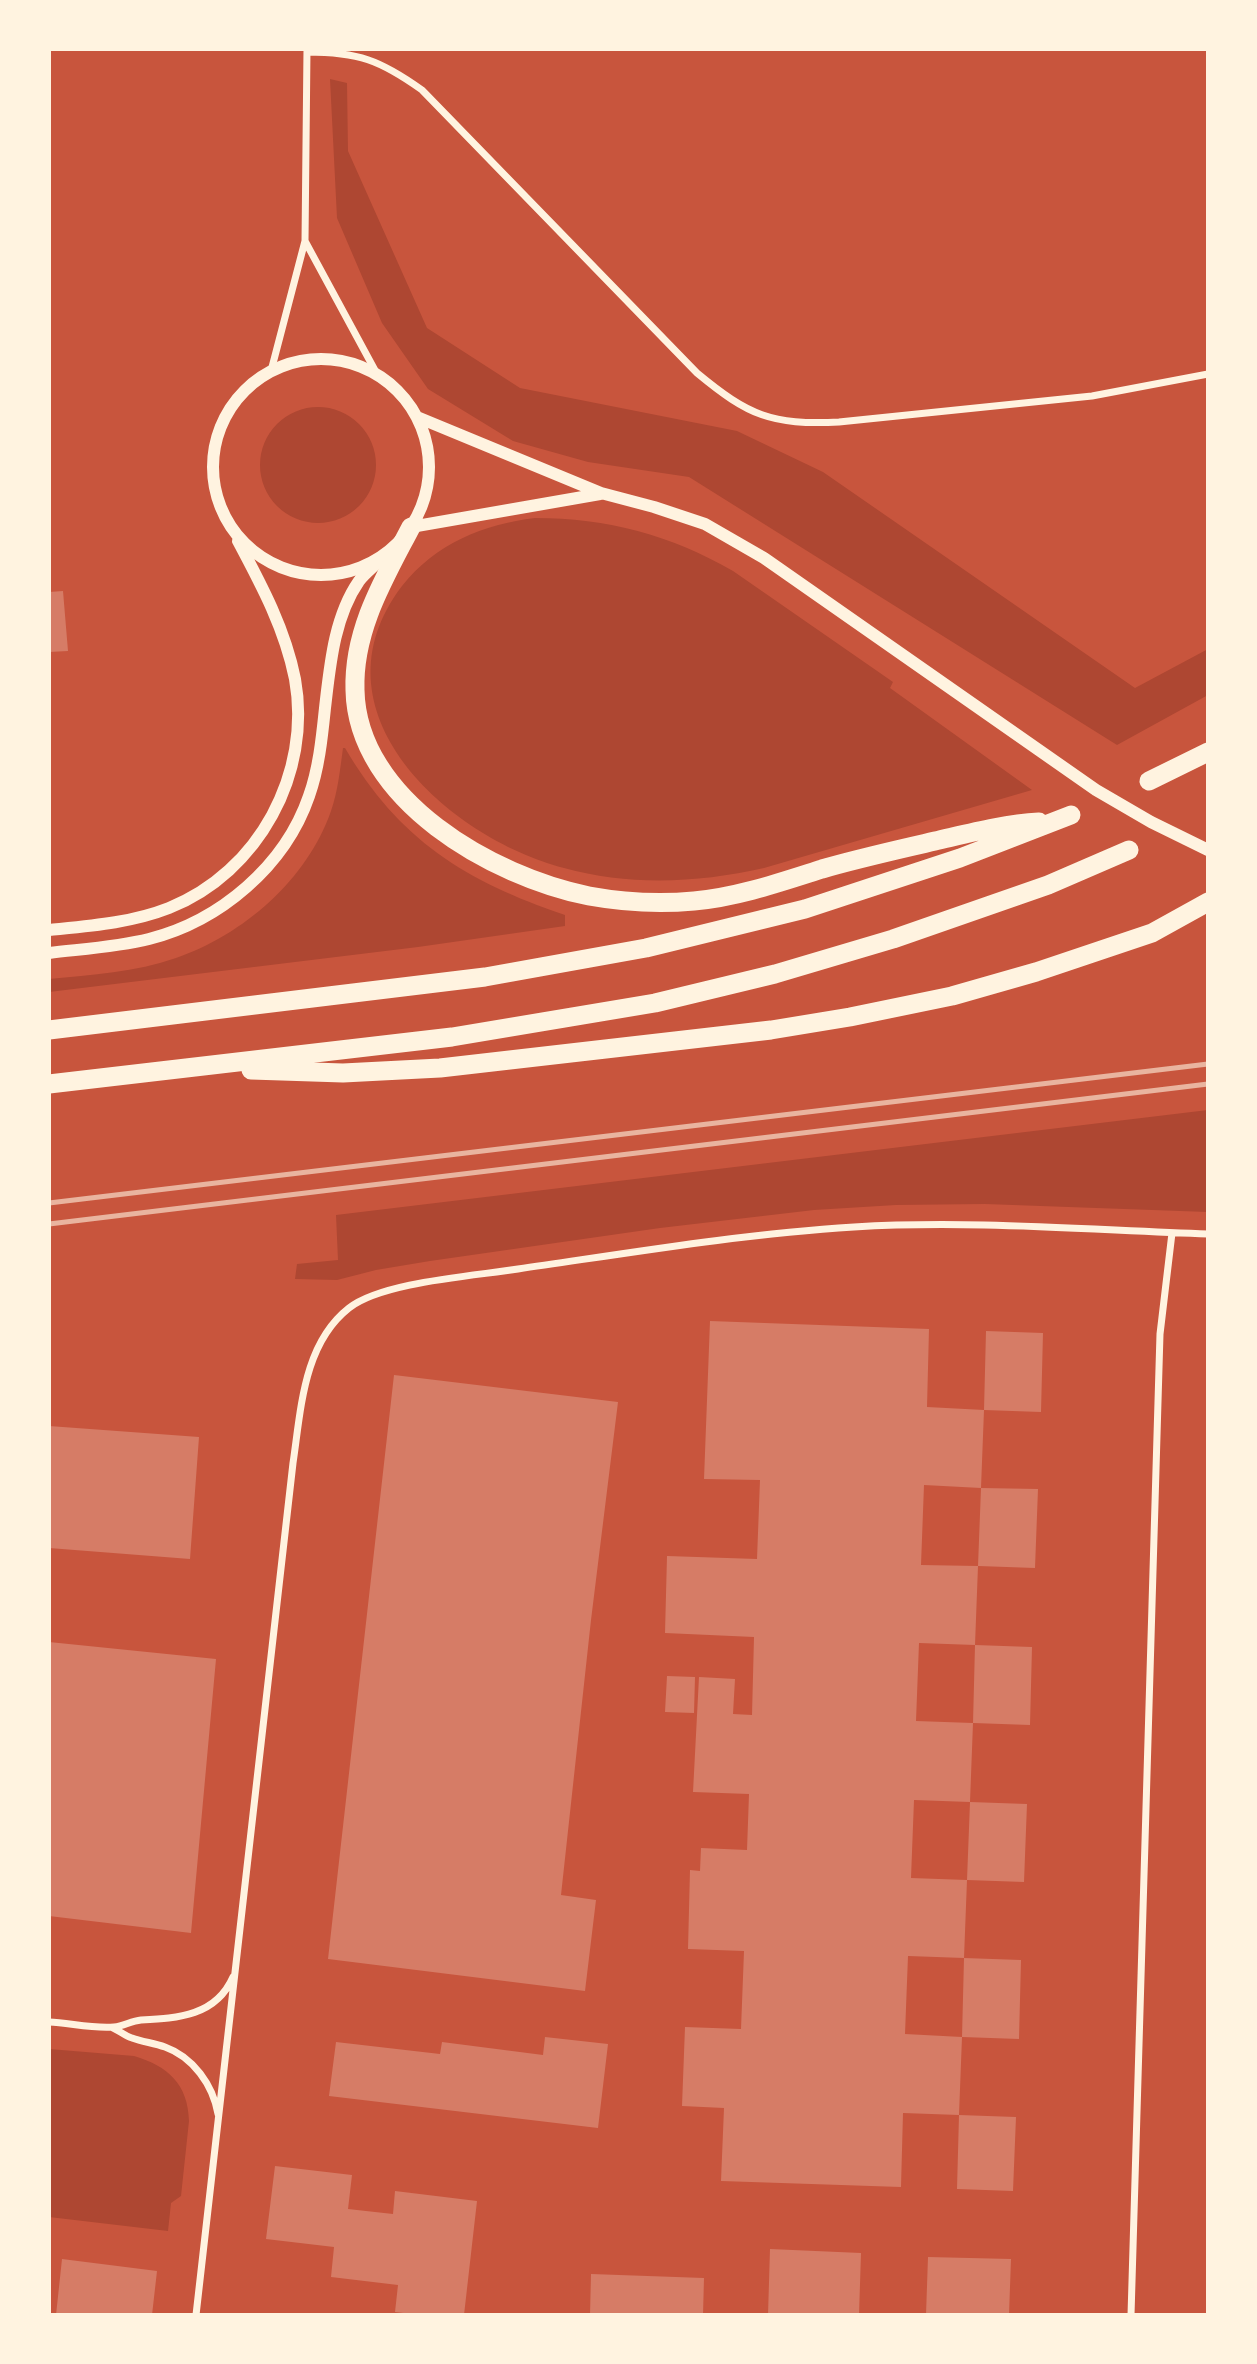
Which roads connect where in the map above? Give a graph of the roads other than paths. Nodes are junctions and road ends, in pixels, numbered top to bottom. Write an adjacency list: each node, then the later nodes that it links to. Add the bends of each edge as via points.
1 (307, 51): 2 (street); 5 (street, via 366,58 422,90 697,373 734,401 769,419 839,422 1133,390)
2 (305, 241): 3 (street); 4 (street)
3 (271, 371): 4 (street, via 306,359 343,361); 9 (street, via 242,393 221,423 212,459 216,496)
4 (377, 374): 6 (street, via 400,393)
5 (1208, 374)
6 (417, 417): 7 (street); 8 (street, via 427,445 429,473 424,501)
7 (601, 494): 8 (street); 14 (street, via 681,515 727,535 1105,795)
8 (411, 527): 10 (street); 20 (highway, via 374,597 361,636 355,690 359,722 378,763 420,813 455,840 522,876 592,897 695,901 1000,826 1071,815 818,905 646,948 485,977)
9 (231, 529): 10 (street, via 256,554 287,570 322,575 356,569); 17 (street, via 272,605 295,679 296,745 285,790 248,851 190,898 137,918)
10 (387, 552): 19 (street, via 360,580 338,627 311,793 302,816 274,858 240,893 173,932)
11 (1208, 752): 12 (highway)
12 (1149, 781)
13 (1129, 850): 21 (highway, via 1029,892 893,939 655,1003 452,1037)
14 (1208, 850)
15 (1208, 902): 18 (highway)
16 (1208, 919): 18 (highway)
17 (49, 930)
18 (1152, 933): 21 (highway, via 952,996 771,1030 377,1073 215,1069)
19 (49, 953)
20 (49, 1030)
21 (145, 1073): 22 (highway)
22 (49, 1084)
23 (1172, 1233): 24 (street); 25 (street, via 931,1225 814,1230 414,1285 365,1298 339,1317 317,1351 306,1382 293,1463); 30 (street, via 1160,1334)
24 (1208, 1234)
25 (238, 1960): 27 (street, via 228,1989 202,2010 169,2020); 28 (street)
26 (49, 2021): 27 (street)
27 (105, 2027): 28 (street, via 174,2050 191,2062 213,2096)
28 (218, 2136): 29 (street)
29 (196, 2315)
30 (1131, 2315)

